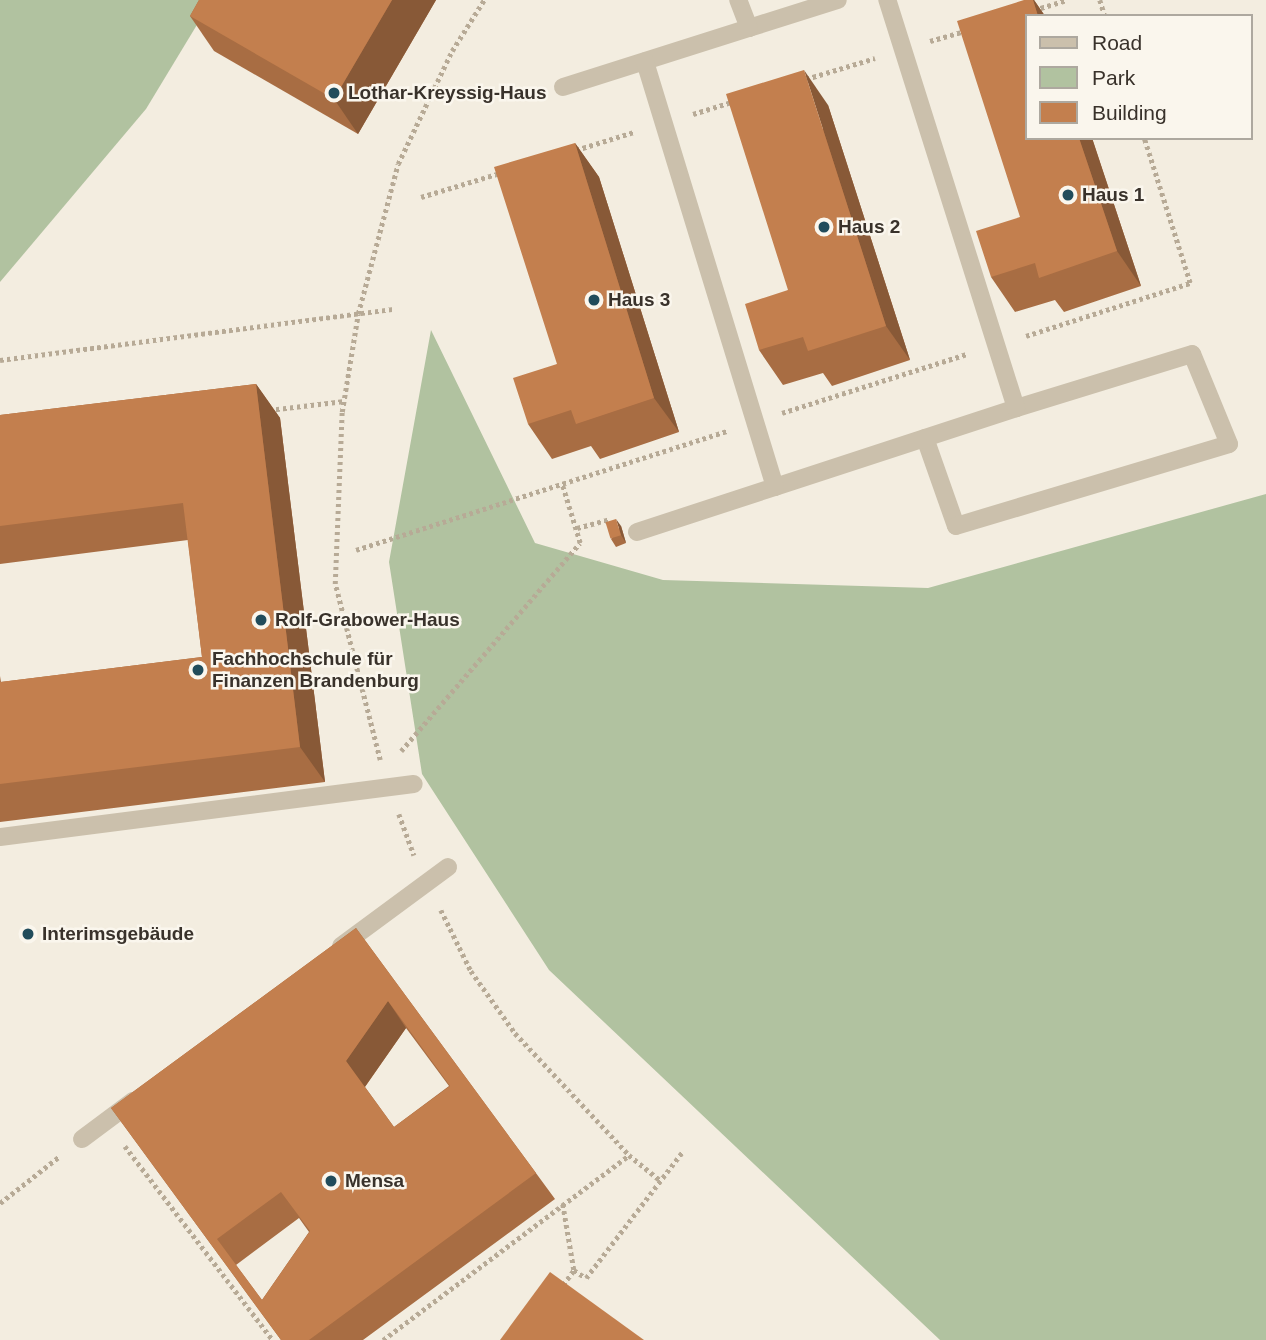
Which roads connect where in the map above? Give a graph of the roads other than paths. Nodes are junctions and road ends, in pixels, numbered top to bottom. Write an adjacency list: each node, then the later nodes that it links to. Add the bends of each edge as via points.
1 (738, 0): 4 (lane)
2 (838, 0): 4 (lane)
3 (887, 0): 7 (lane)
4 (749, 28): 5 (lane)
5 (645, 61): 6 (lane); 9 (lane)
6 (563, 87)
7 (1016, 408): 8 (lane); 8 (lane, via 1192,354 1229,444 956,526)
8 (925, 438): 9 (lane)
9 (775, 487): 10 (lane)
10 (637, 532)
11 (414, 784): 12 (lane)
12 (0, 837)
13 (448, 867): 14 (lane)
14 (327, 957)
15 (150, 1088): 16 (lane)
16 (82, 1139)

